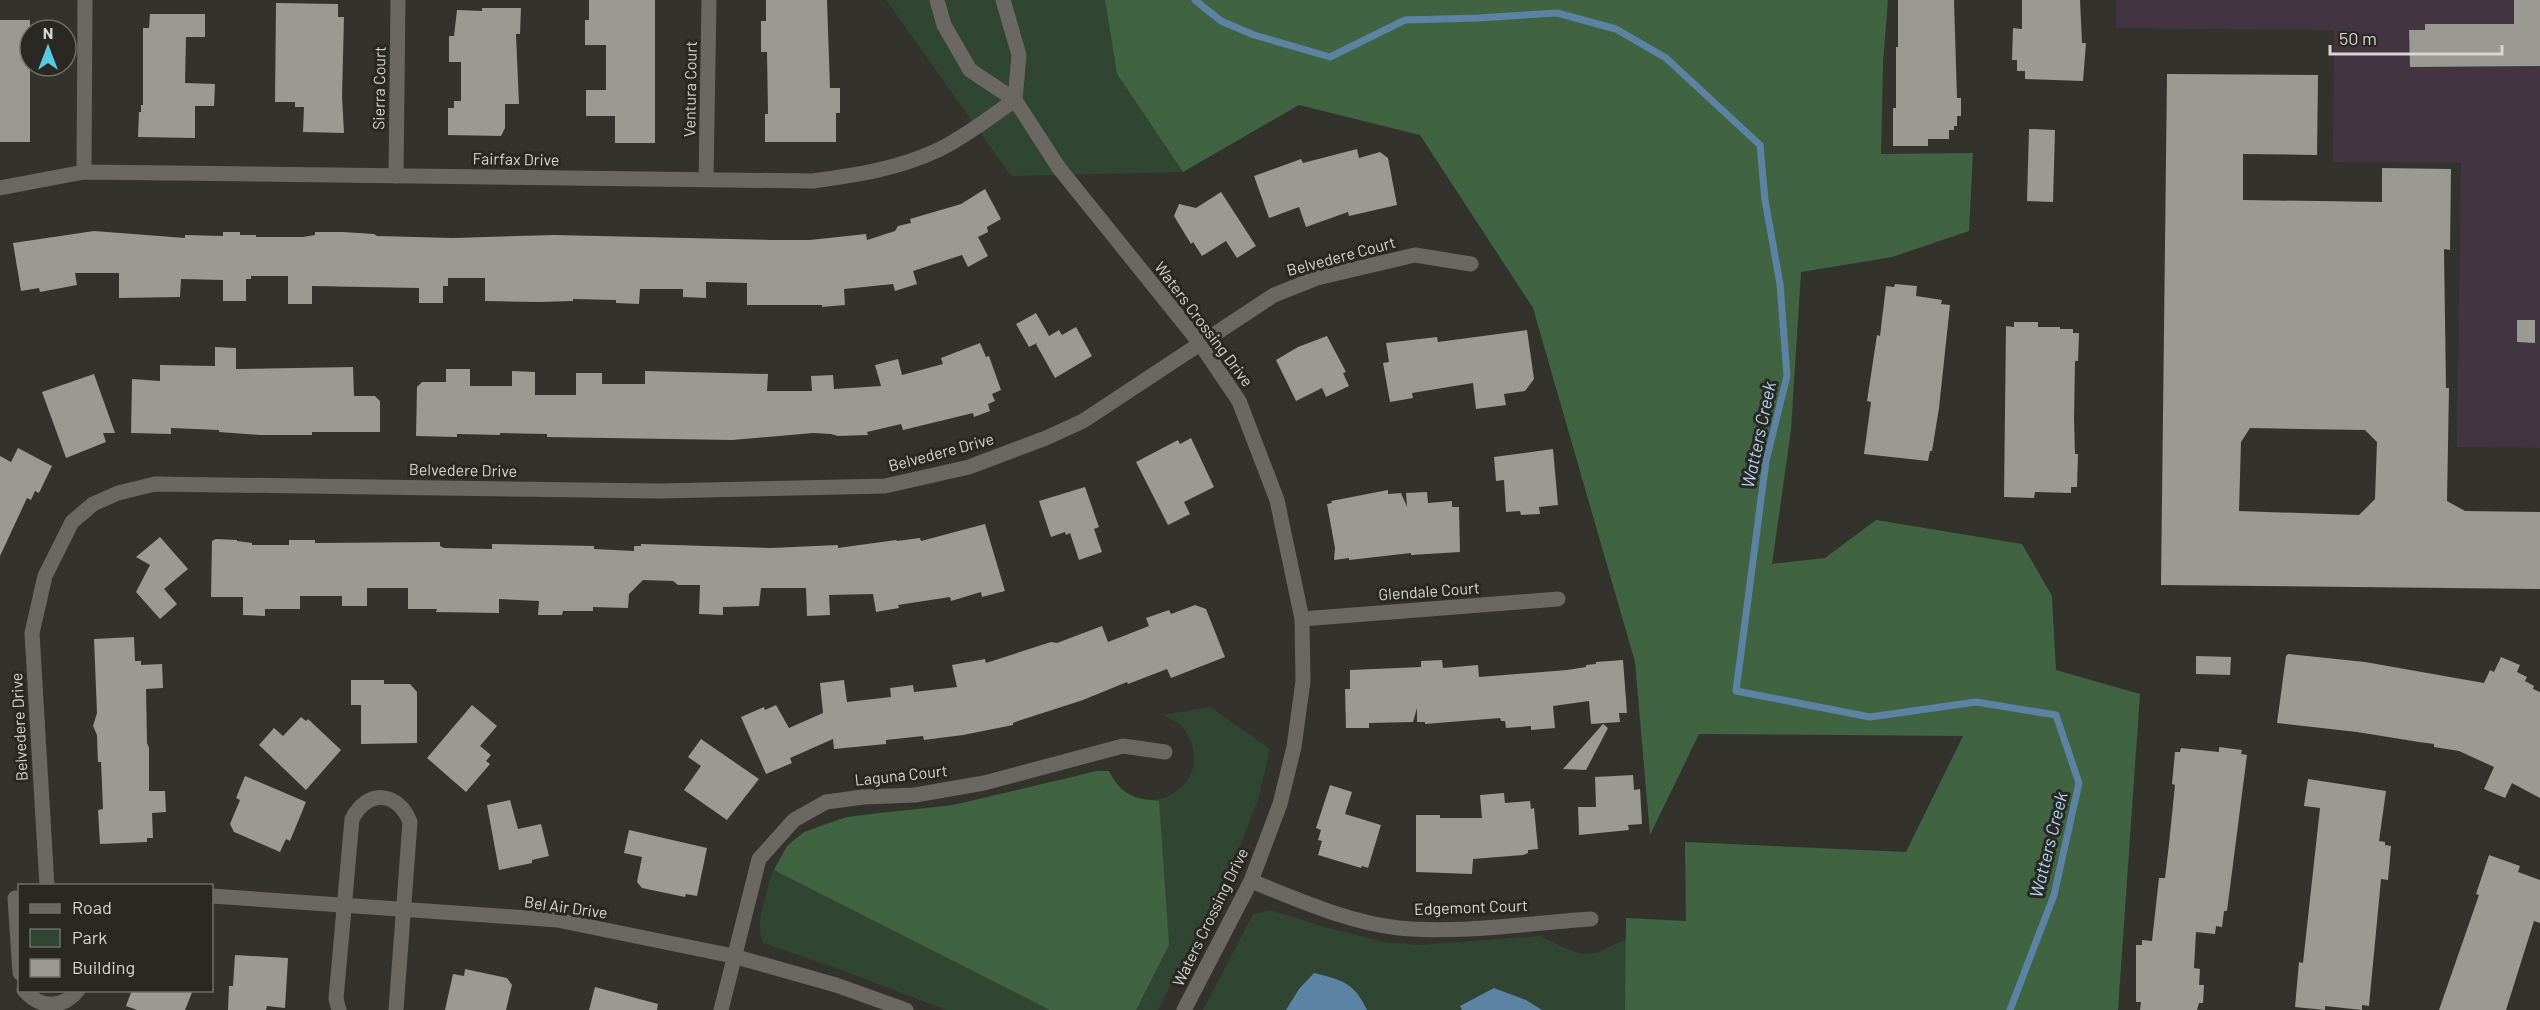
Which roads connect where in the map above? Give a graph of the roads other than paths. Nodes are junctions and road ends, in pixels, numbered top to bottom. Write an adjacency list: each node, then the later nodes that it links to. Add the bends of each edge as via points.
1 (85, 0): 7 (street)
2 (399, 0): 8 (street, Sierra Court)
3 (709, 0): 9 (street, Ventura Court)
4 (937, 0): 6 (street, Waters Crossing Drive, via 944,25 970,70)
5 (1003, 0): 6 (street, via 1019,55)
6 (1015, 100): 9 (street, Fairfax Drive, via 938,150 904,164 813,180); 12 (street, Waters Crossing Drive, via 1059,168)
7 (84, 172): 8 (street, Fairfax Drive); 10 (street, Fairfax Drive)
8 (396, 176): 9 (street, Fairfax Drive)
9 (706, 179)
10 (0, 188)
11 (1471, 264): 12 (street, Belvedere Court, via 1414,255 1317,278 1274,295)
12 (1199, 342): 14 (street, Waters Crossing Drive, via 1239,401 1277,500); 17 (street, Belvedere Drive, via 1083,421 1046,438 969,467 885,486 660,491 155,484 93,504 72,522 45,576 32,633)
13 (1558, 599): 14 (street, Glendale Court)
14 (1302, 619): 16 (street, Waters Crossing Drive, via 1303,681 1293,747 1280,804)
15 (1165, 752): 24 (street, Laguna Court, via 1123,746 984,783 915,795 826,802 794,820 759,859)
16 (1251, 881): 22 (street, Edgemont Court, via 1328,912 1398,927 1439,930); 31 (street, Waters Crossing Drive)
17 (47, 884)
18 (213, 896): 20 (street, Bel Air Drive)
19 (11, 898): 23 (street)
20 (344, 905): 21 (street, Bel Air Drive); 21 (street, via 352,819 364,803 382,797 400,805 410,822); 27 (street, via 336,999)
21 (405, 909): 24 (street, Bel Air Drive, via 557,920); 28 (street)
22 (1591, 919)
23 (18, 956)
24 (734, 956): 29 (street, Laguna Court); 30 (street, Bel Air Drive)
25 (27, 992): 26 (street, via 42,1004 53,1005 63,1003)
26 (76, 992)
27 (339, 1010)
28 (396, 1010)
29 (721, 1010)
30 (906, 1010)
31 (1184, 1010)

